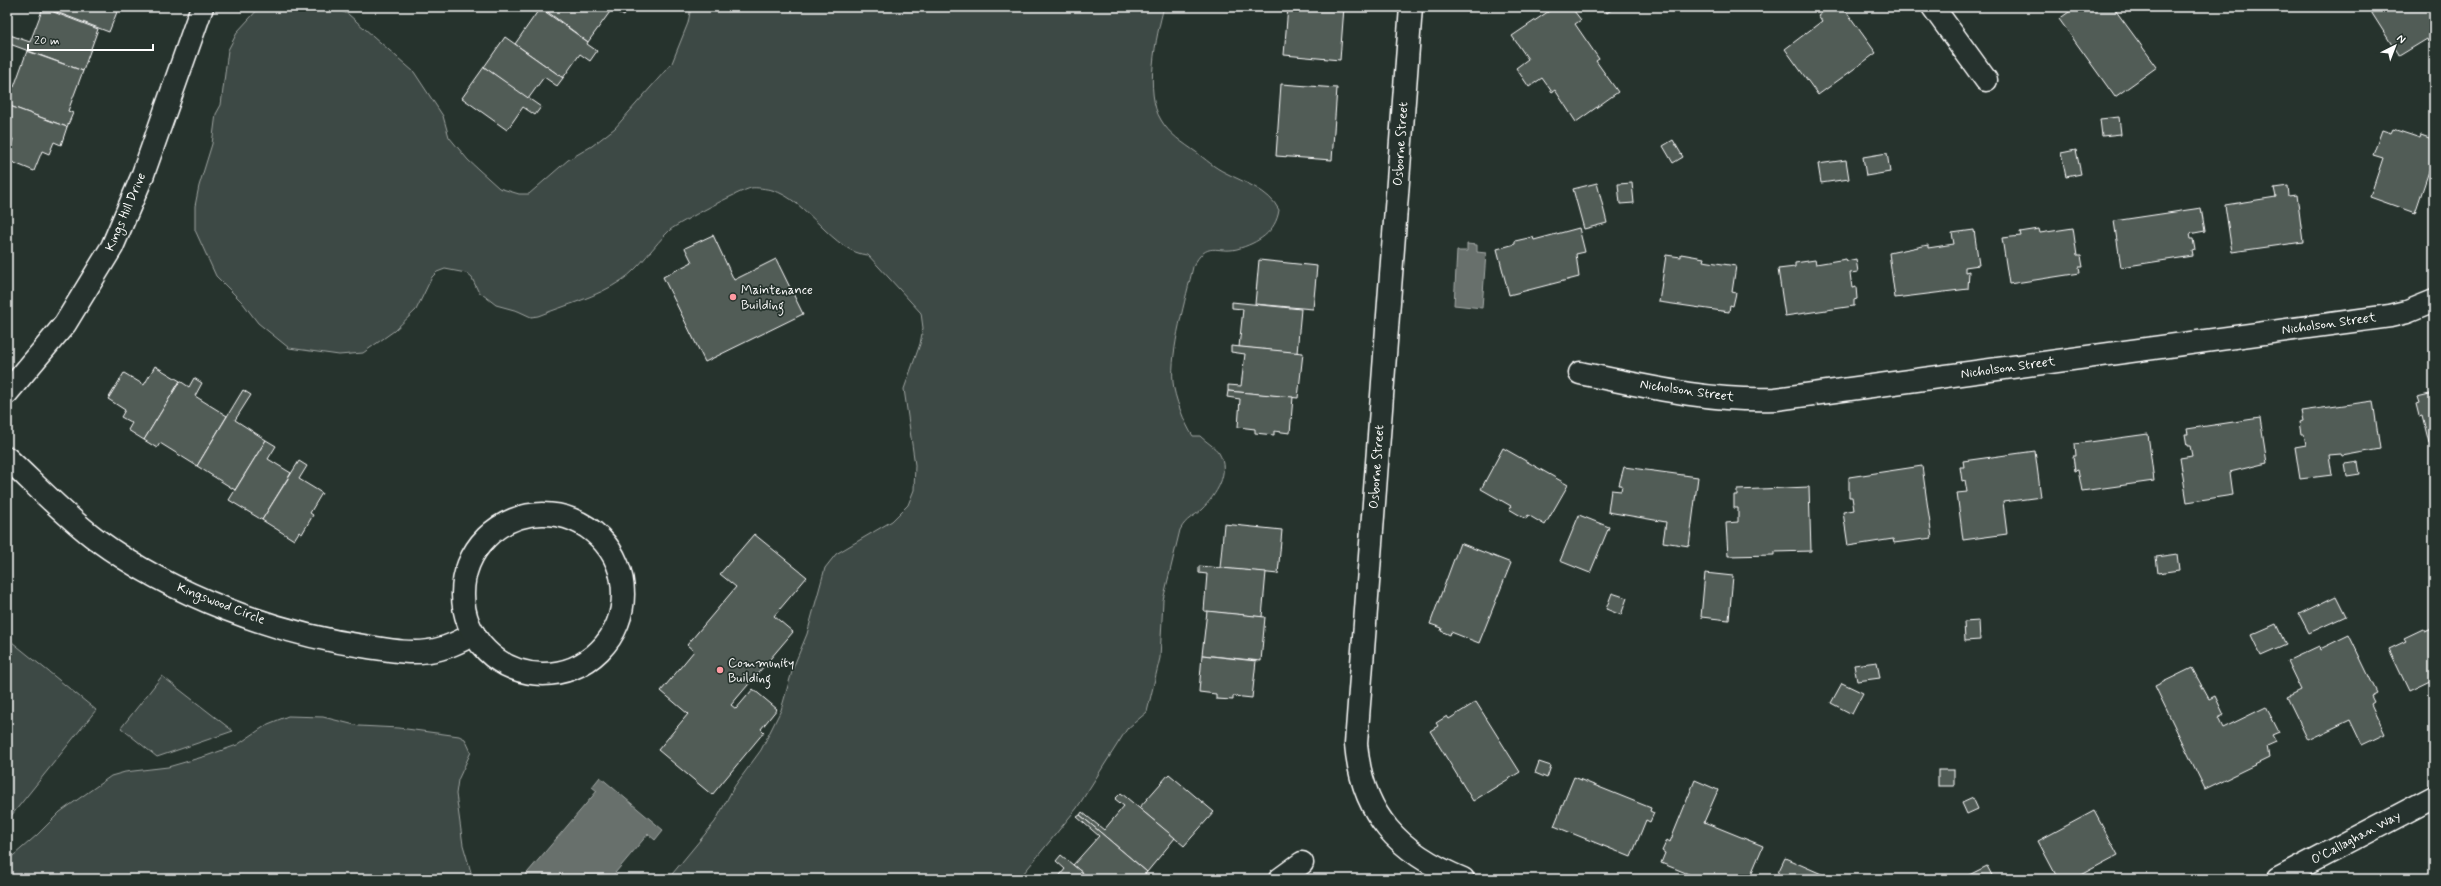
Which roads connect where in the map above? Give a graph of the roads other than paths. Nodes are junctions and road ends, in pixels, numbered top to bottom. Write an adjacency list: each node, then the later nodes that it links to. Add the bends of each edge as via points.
1 (202, 7): 7 (street, Kings Hill Drive, via 142,177 112,247 65,324)
2 (1411, 7): 13 (street, Osborne Street, via 1356,744 1364,788 1382,822 1402,845 1416,856)
3 (1933, 7): 4 (street)
4 (1986, 80)
5 (2434, 301): 6 (street, Nicholson Street, via 2390,316 1776,399 1751,400 1684,393)
6 (1580, 373)
7 (7, 393)
8 (7, 458): 9 (street, Kingswood Circle, via 96,539 146,572 216,604 322,638 403,652 440,649)
9 (474, 634): 9 (street, via 492,656 516,670 544,674 571,669 584,663 605,645 619,621 622,579 612,553 594,532 570,518 542,513 514,518 502,525 481,543 467,567 463,604)
10 (2434, 797): 14 (street, O'Callaghan Way)
11 (1302, 863): 12 (street)
12 (1280, 879)
13 (1463, 879)
14 (2278, 879)

